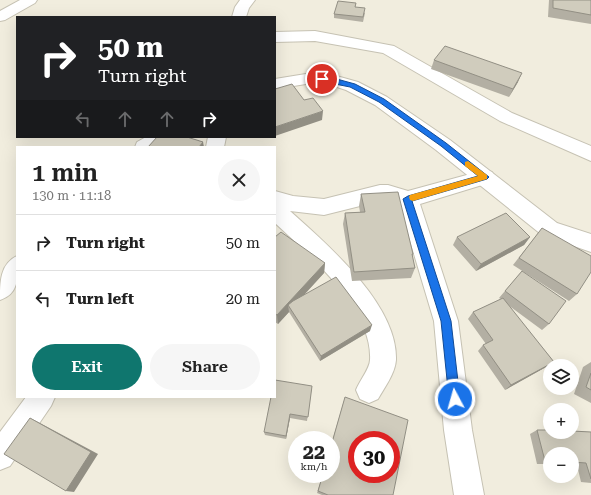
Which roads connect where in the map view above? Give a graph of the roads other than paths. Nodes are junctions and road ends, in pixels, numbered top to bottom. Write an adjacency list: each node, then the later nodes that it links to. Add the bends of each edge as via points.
1 (30, 0): 4 (street)
2 (248, 0): 3 (street)
3 (239, 16)
4 (0, 18)
5 (276, 37): 9 (street, via 315,36 388,49 506,117)
6 (276, 84): 10 (street, via 312,78 333,80 352,86 381,100)
7 (159, 138): 8 (street)
8 (146, 146)
9 (591, 154)
10 (485, 177): 12 (street); 14 (street, via 550,229)
11 (276, 199): 12 (street, via 293,204 324,206 380,193)
12 (408, 199): 20 (street, via 446,321 458,430)
13 (276, 211): 17 (street, via 332,264 369,311 382,340 383,361)
14 (591, 243)
15 (16, 267): 16 (street)
16 (0, 290)
17 (369, 390)
18 (41, 398): 19 (street)
19 (0, 456)
20 (469, 495)

